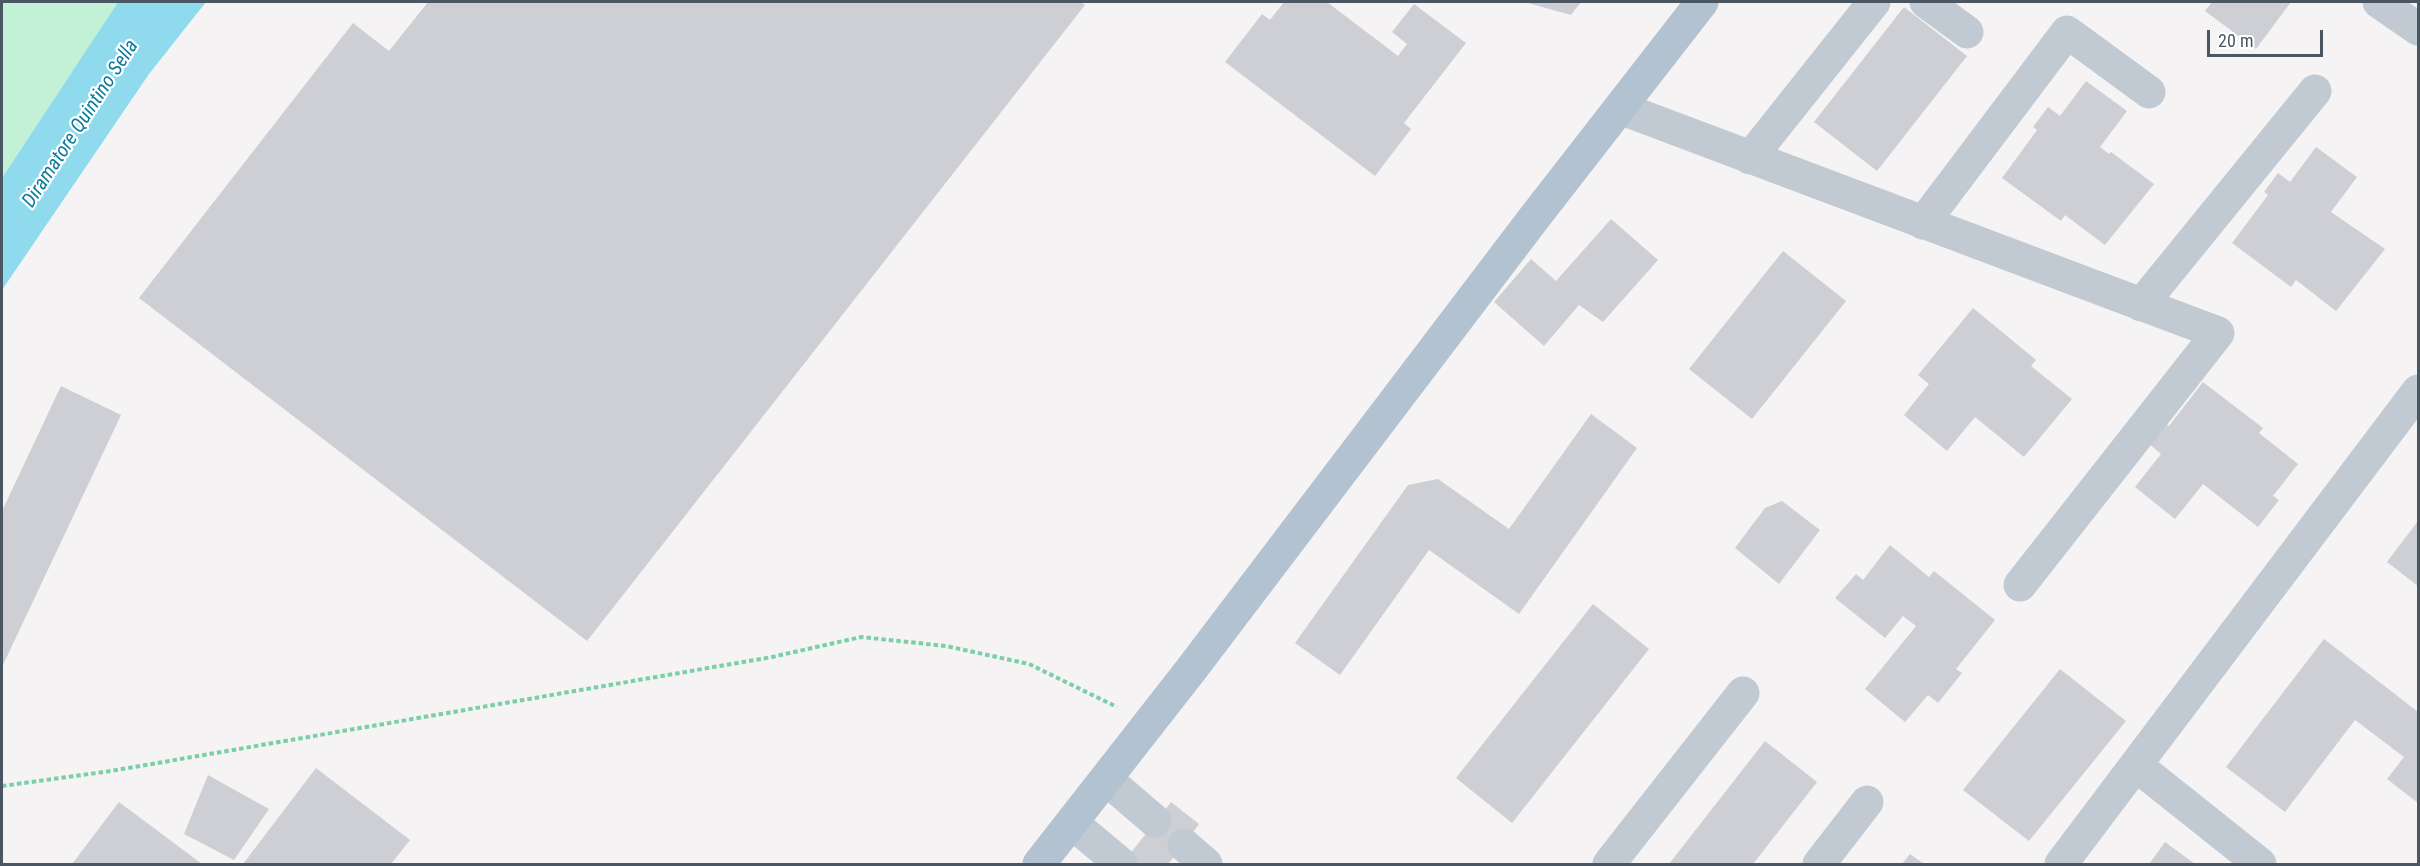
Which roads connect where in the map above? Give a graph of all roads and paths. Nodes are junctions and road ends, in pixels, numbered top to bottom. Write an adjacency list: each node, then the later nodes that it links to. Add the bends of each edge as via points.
1 (1702, 2): 9 (main road)
2 (1874, 2): 10 (street)
3 (1926, 2): 6 (street)
4 (2379, 2): 5 (street)
5 (2418, 29)
6 (1967, 32)
7 (2315, 91): 12 (street)
8 (2149, 92): 11 (street, via 2067,32)
9 (1620, 108): 10 (street); 16 (main road)
10 (1750, 159): 11 (street)
11 (1923, 223): 12 (street)
12 (2141, 305): 14 (street, via 2218,333)
13 (2418, 391): 17 (street)
14 (2020, 585)
15 (1743, 693): 25 (street)
16 (1150, 723): 18 (main road); 19 (path, via 1029,664 946,646 861,637 760,659 182,759)
17 (2137, 766): 27 (street); 28 (street)
18 (1106, 779): 21 (street); 22 (main road)
19 (2, 786)
20 (1868, 802): 26 (street)
21 (1155, 821)
22 (1072, 823): 23 (main road); 24 (street)
23 (1040, 864)
24 (1121, 864)
25 (1609, 864)
26 (1819, 864)
27 (2061, 864)
28 (2260, 864)

